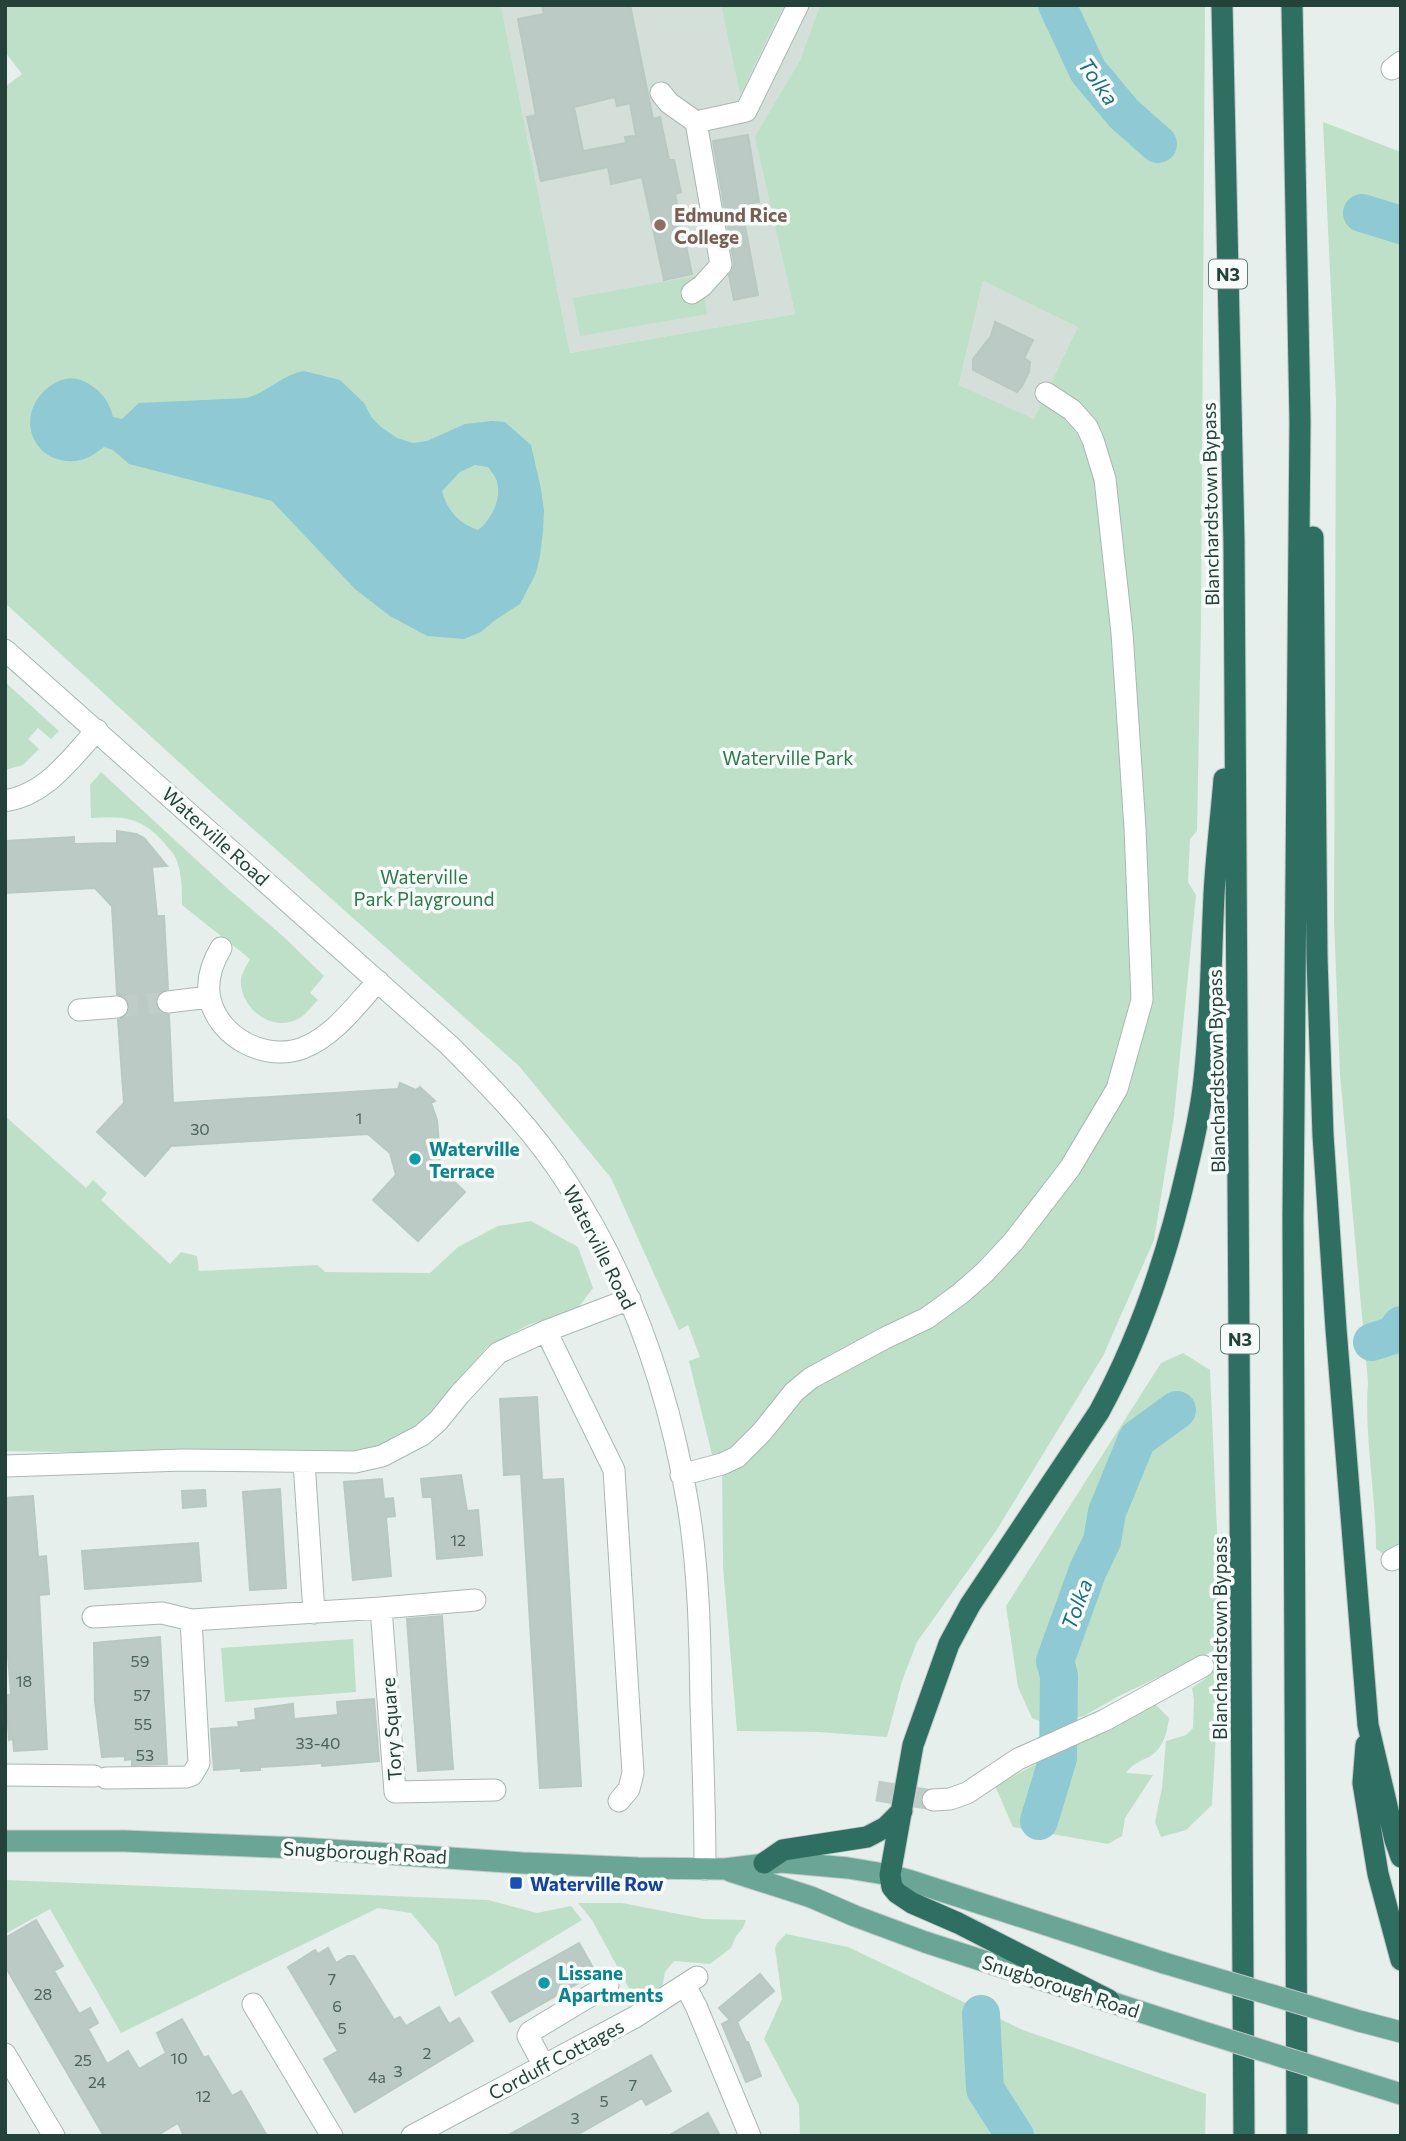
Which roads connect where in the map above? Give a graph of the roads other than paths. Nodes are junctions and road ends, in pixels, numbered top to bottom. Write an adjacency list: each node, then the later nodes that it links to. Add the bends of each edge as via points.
1 (798, 5): 5 (street, via 746,111)
2 (1222, 5): 9 (highway, Blanchardstown Bypass / N3)
3 (1292, 5): 8 (highway)
4 (661, 93): 5 (street, via 669,103)
5 (705, 120): 6 (street, via 721,265)
6 (692, 293)
7 (1046, 393): 23 (street, via 1072,410 1093,440 1105,479 1122,633 1142,1000 1117,1089 1070,1168 985,1272 927,1318 811,1378 737,1457)
8 (1300, 421): 30 (highway, via 1313,500 1323,1135); 56 (highway, via 1293,1204)
9 (1234, 542): 35 (highway, via 1226,751 1204,1083 1177,1217 1115,1383 949,1644 913,1745); 55 (highway, Blanchardstown Bypass / N3)
10 (5, 650): 11 (street, Waterville Road)
11 (97, 730): 12 (street, via 53,779); 14 (street, Waterville Road)
12 (5, 801)
13 (221, 947): 15 (street, via 214,959)
14 (378, 981): 15 (street, via 319,1040 283,1052 243,1043 222,1023); 19 (street, Waterville Road, via 449,1045 527,1127 588,1215)
15 (209, 997): 16 (street)
16 (168, 1002)
17 (117, 1007): 18 (street)
18 (79, 1010)
19 (630, 1299): 20 (street); 23 (street, Waterville Road, via 652,1355)
20 (546, 1331): 21 (street, via 498,1353 438,1421 382,1456 355,1462); 34 (street, via 614,1470 633,1773 629,1789)
21 (304, 1462): 22 (street); 26 (street)
22 (5, 1465)
23 (681, 1475): 39 (street, Waterville Road, via 700,1616)
24 (475, 1600): 25 (street)
25 (382, 1608): 26 (street); 32 (street, Tory Square, via 395,1792)
26 (314, 1613): 28 (street)
27 (93, 1617): 28 (street, via 162,1613)
28 (191, 1620): 31 (street, via 196,1770 186,1777)
29 (1203, 1666): 33 (street, via 1105,1720 1018,1759 967,1793)
30 (1368, 1725): 37 (highway); 41 (highway, via 1363,1783 1378,1874)
31 (5, 1775)
32 (495, 1790)
33 (933, 1800)
34 (619, 1801)
35 (902, 1811): 38 (highway, via 867,1837 783,1850); 40 (highway)
36 (5, 1841): 39 (main road, Snugborough Road, via 124,1841)
37 (1401, 1857)
38 (764, 1863): 39 (main road, Snugborough Road); 40 (main road, Snugborough Road)
39 (715, 1869): 43 (main road, Snugborough Road, via 811,1897 937,1946)
40 (890, 1875): 43 (highway, via 892,1887 912,1903); 45 (main road, Snugborough Road, bridge, via 1164,1963)
41 (1401, 1960)
42 (608, 1985): 47 (street, via 533,2029 528,2036)
43 (1109, 2000): 49 (main road, Snugborough Road, bridge, via 1353,2079)
44 (253, 2004): 52 (street)
45 (1401, 2032)
46 (5, 2054): 48 (street)
47 (544, 2066): 50 (street, Corduff Cottages); 54 (street, Corduff Cottages, via 691,1981 696,2006)
48 (13, 2085): 51 (street)
49 (1396, 2088)
50 (437, 2130): 53 (street, Corduff Cottages)
51 (54, 2136)
52 (332, 2136)
53 (412, 2136)
54 (750, 2136)
55 (1244, 2136)
56 (1297, 2136)

